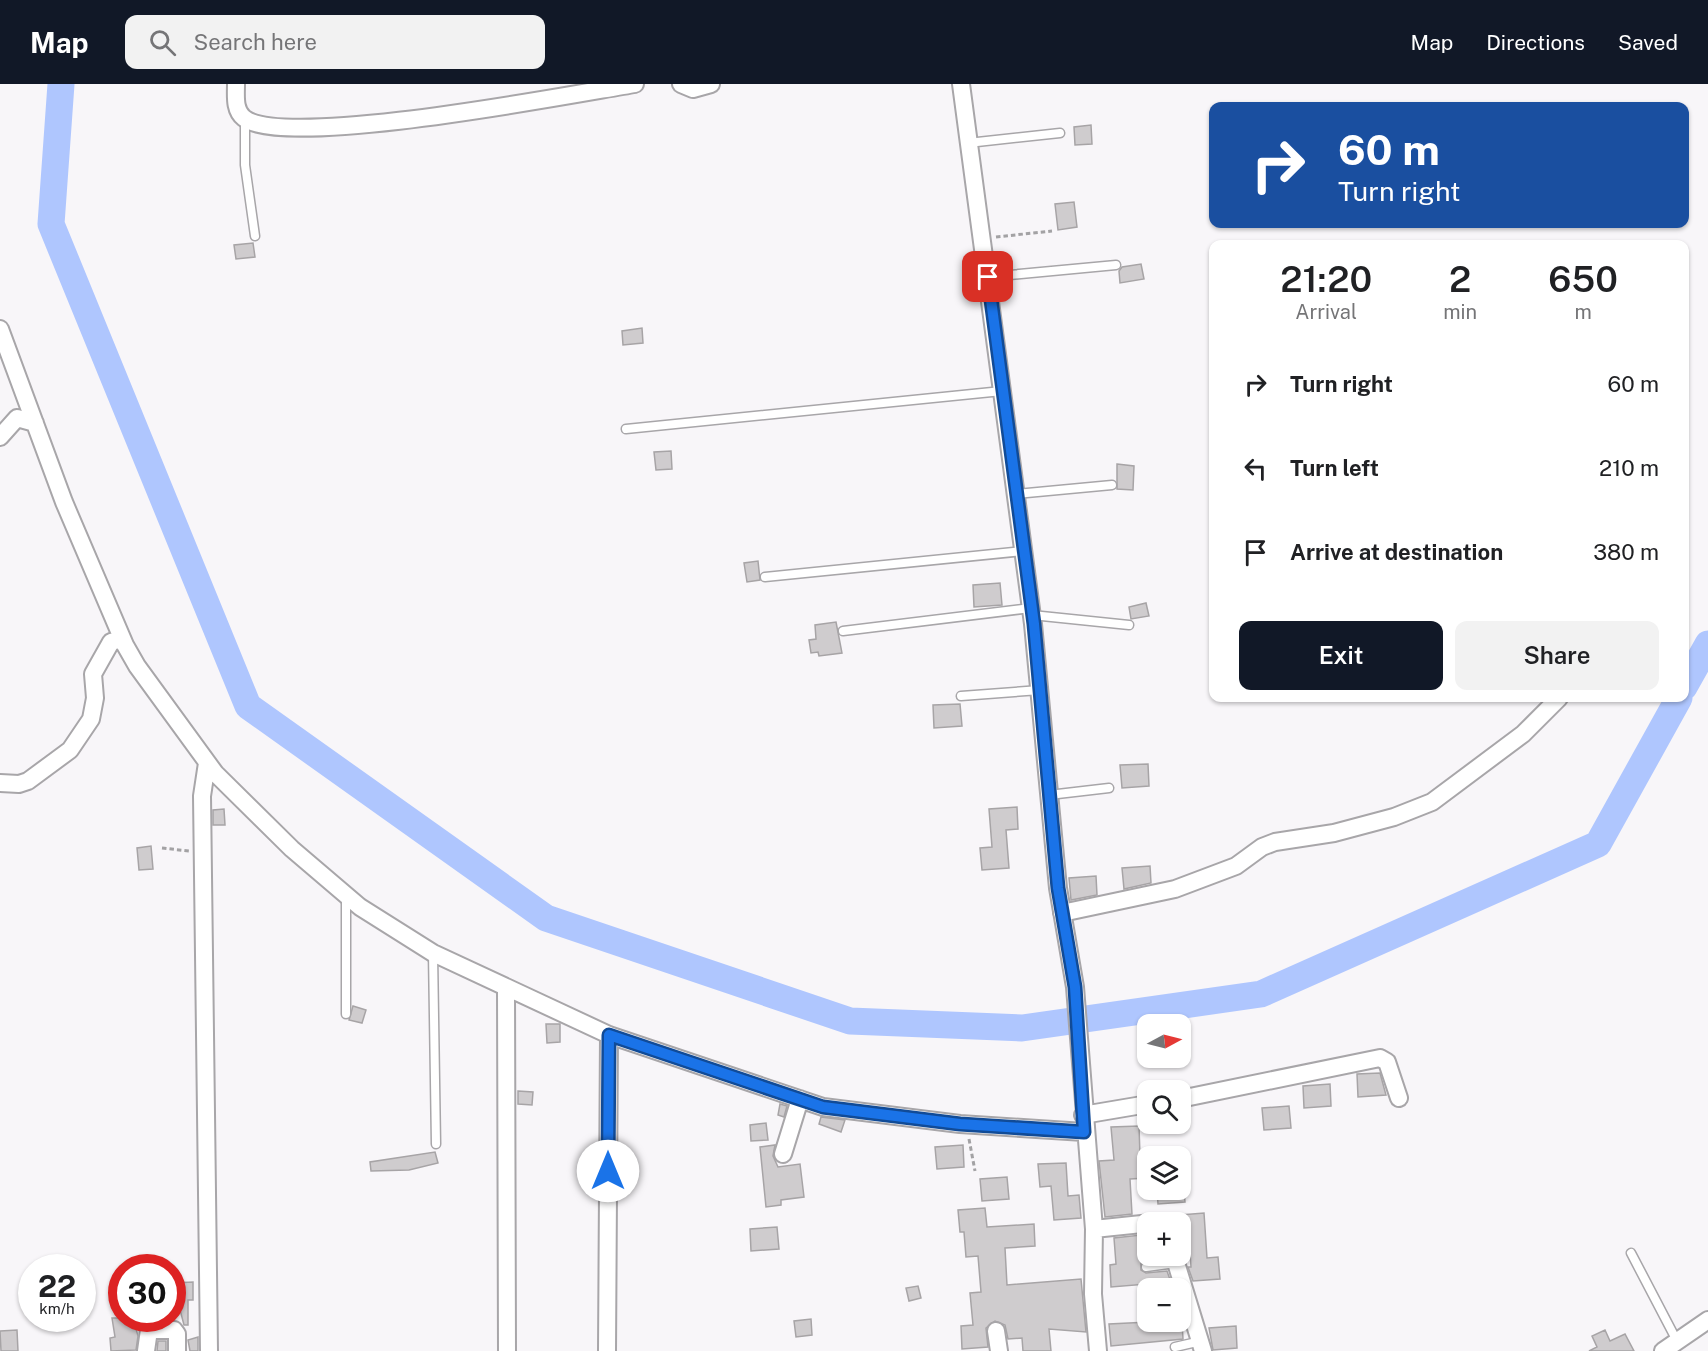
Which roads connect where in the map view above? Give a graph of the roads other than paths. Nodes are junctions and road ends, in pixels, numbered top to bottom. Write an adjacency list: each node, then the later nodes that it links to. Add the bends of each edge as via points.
1 (237, 84): 6 (street, via 237,109)
2 (635, 84): 6 (street, via 468,112 339,128 276,127)
3 (681, 84): 4 (street, via 693,89)
4 (711, 84)
5 (961, 84): 8 (street)
6 (246, 119): 9 (lane, via 245,165)
7 (1060, 133): 8 (lane)
8 (968, 143): 11 (street)
9 (255, 236)
10 (1116, 265): 11 (lane)
11 (988, 277): 13 (street)
12 (0, 329): 14 (street)
13 (1003, 390): 15 (lane); 18 (street)
14 (35, 423): 16 (street, via 17,418); 24 (street)
15 (626, 429)
16 (0, 437)
17 (1112, 485): 18 (lane)
18 (1017, 494): 19 (street)
19 (1024, 551): 20 (lane); 21 (street)
20 (765, 577)
21 (1032, 611): 22 (lane); 23 (lane); 25 (street)
22 (1129, 625)
23 (843, 631)
24 (122, 639): 28 (street); 29 (street, via 111,642 95,666 91,718 70,750 28,781)
25 (1040, 690): 26 (lane); 31 (street)
26 (961, 696)
27 (1555, 702): 33 (street, via 1523,734 1432,801 1394,817 1334,833 1275,842 1236,866 1175,889)
28 (207, 763): 32 (street, via 292,849); 58 (street, via 202,796)
29 (0, 783)
30 (1109, 788): 31 (lane)
31 (1049, 795): 33 (street)
32 (346, 894): 34 (street); 36 (lane)
33 (1062, 913): 42 (street, via 1075,987)
34 (432, 953): 35 (street); 43 (lane)
35 (506, 988): 37 (street); 59 (street)
36 (346, 1014)
37 (609, 1035): 40 (street); 60 (street)
38 (1191, 1097): 39 (street, via 1380,1058 1387,1062)
39 (1399, 1098)
40 (800, 1099): 42 (street, via 823,1107 970,1125); 44 (street)
41 (1137, 1107): 42 (street)
42 (1084, 1123): 46 (street)
43 (436, 1144)
44 (783, 1154)
45 (1137, 1225): 46 (street)
46 (1094, 1229): 62 (street, via 1093,1294)
47 (1631, 1252): 53 (lane)
48 (1150, 1266): 50 (lane)
49 (1177, 1266): 54 (street)
50 (1146, 1267)
51 (1708, 1320): 53 (street)
52 (996, 1331): 61 (street)
53 (1677, 1341): 63 (street)
54 (1202, 1346): 55 (lane)
55 (1175, 1347)
56 (146, 1351): 57 (street, via 149,1330 154,1328 174,1330)
57 (177, 1351)
58 (209, 1351)
59 (507, 1351)
60 (607, 1351)
61 (999, 1351)
62 (1098, 1351)
63 (1663, 1351)

